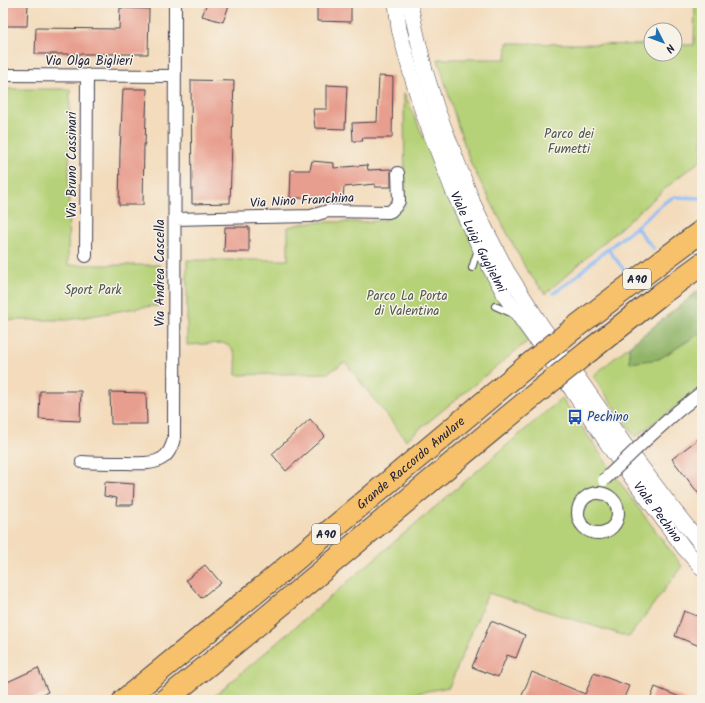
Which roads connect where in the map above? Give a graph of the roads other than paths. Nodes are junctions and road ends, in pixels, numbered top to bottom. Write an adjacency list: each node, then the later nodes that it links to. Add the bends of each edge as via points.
1 (175, 3): 6 (street, Via Andrea Cascella)
2 (396, 3): 10 (street, Viale Luigi Guglielmi, via 399,29 423,113 448,180)
3 (410, 3): 17 (street, Viale Luigi Guglielmi, via 425,70 437,109 473,203 507,271)
4 (3, 75): 5 (street, Via Olga Biglieri)
5 (87, 75): 6 (street, Via Olga Biglieri); 11 (street, Via Bruno Cassinari)
6 (175, 76): 8 (street, Via Andrea Cascella)
7 (398, 173): 8 (street, Via Nino Franchina, via 399,201 388,212 328,211 311,216)
8 (175, 219): 18 (street, Via Andrea Cascella, via 175,415 172,447 160,460 149,462)
9 (702, 230): 23 (highway, Grande Raccordo Anulare / A90, bridge, via 527,366)
10 (479, 246): 13 (lane); 15 (street, Viale Luigi Guglielmi)
11 (86, 256)
12 (702, 264): 22 (highway, Grande Raccordo Anulare / A90, bridge, via 544,387)
13 (472, 268)
14 (494, 306): 15 (lane)
15 (520, 317): 17 (street, Viale Luigi Guglielmi, via 572,390)
16 (702, 392): 19 (street, bridge, via 648,438)
17 (620, 450): 20 (street, Viale Pechino); 21 (street, Viale Pechino, via 684,548)
18 (82, 462)
19 (595, 492)
20 (702, 545)
21 (702, 568)
22 (233, 645): 24 (highway, Grande Raccordo Anulare / A90); 25 (highway)
23 (124, 700)
24 (166, 700)
25 (178, 700)

